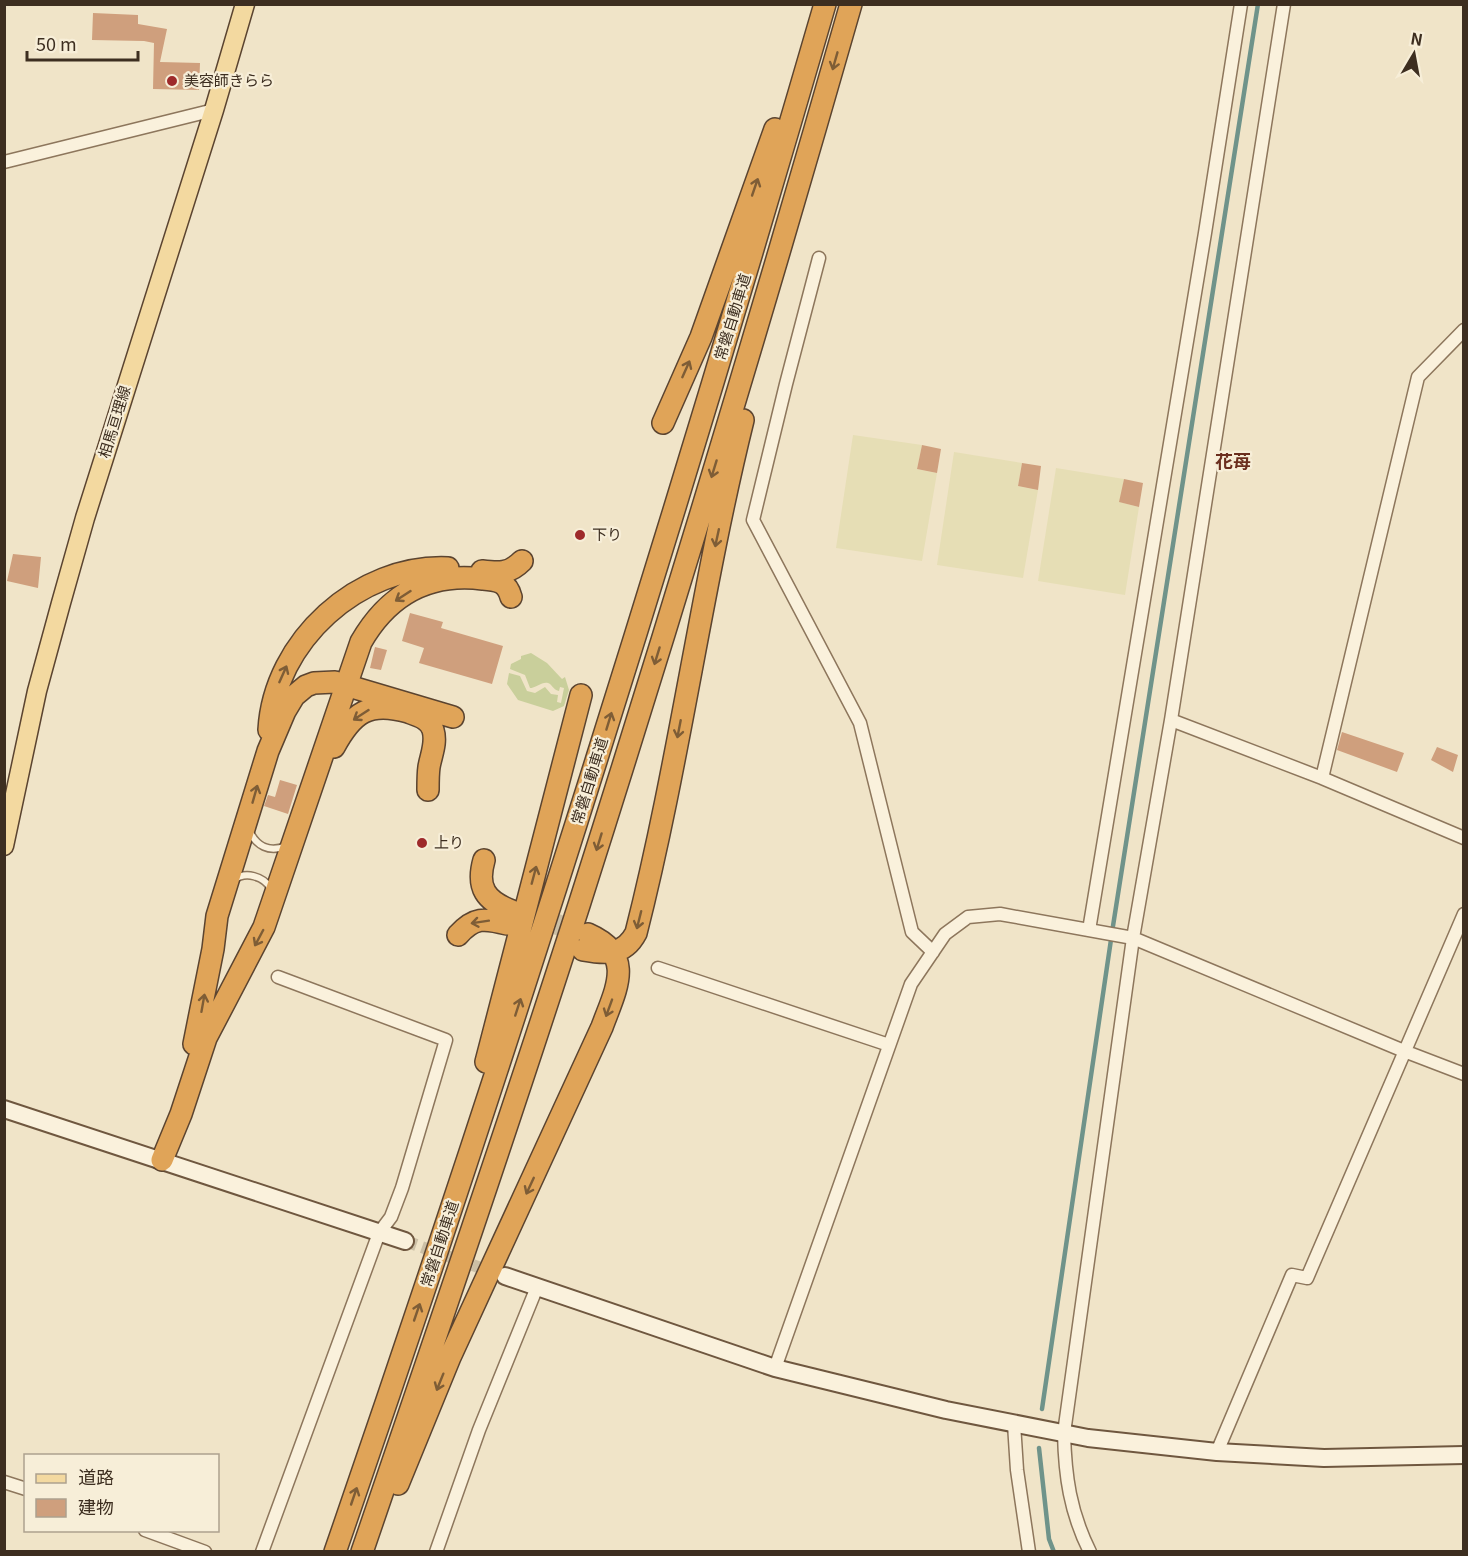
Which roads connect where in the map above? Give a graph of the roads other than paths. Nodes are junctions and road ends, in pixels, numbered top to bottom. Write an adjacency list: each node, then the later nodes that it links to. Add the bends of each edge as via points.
1 (246, 4): 7 (main road, 相馬亘理線)
2 (814, 4): 12 (highway, one-way to 2, via 728,264)
3 (825, 4): 45 (highway, 常磐自動車道, one-way to 3, via 656,574)
4 (851, 4): 9 (highway, 常磐自動車道, one-way to 9)
5 (1241, 4): 31 (street)
6 (1284, 4): 18 (street)
7 (214, 110): 8 (street); 26 (main road, 相馬亘理線, via 64,593 37,691)
8 (4, 162)
9 (797, 195): 35 (highway, one-way to 35, via 737,441 656,854 636,933 631,942); 60 (highway, 常磐自動車道, one-way to 60, via 579,904)
10 (819, 258): 36 (street, via 753,520 860,723 912,932)
11 (1464, 330): 21 (street, via 1418,377)
12 (663, 423)
13 (522, 561): 19 (highway, one-way to 13, via 269,717 285,667 318,621 339,604 388,578 415,571 442,568 504,572 514,570)
14 (511, 597): 15 (highway, one-way to 15, via 503,583 470,577 434,580 416,587 386,608 371,625)
15 (347, 684): 17 (highway); 19 (highway, via 322,681 299,690); 20 (highway)
16 (581, 694): 45 (highway, one-way to 16)
17 (453, 717)
18 (1171, 720): 21 (street); 33 (street)
19 (268, 751): 23 (highway, one-way to 19)
20 (318, 774): 22 (highway, one-way to 20, via 434,745 430,723 418,715 385,707 354,719); 24 (highway)
21 (1322, 778): 25 (street)
22 (428, 790)
23 (247, 820): 24 (lane, via 254,840 272,850 284,848); 28 (highway)
24 (295, 837): 29 (highway)
25 (1464, 838)
26 (4, 846)
27 (484, 860): 32 (highway, one-way to 32, via 483,891 509,917 473,922)
28 (226, 886): 29 (lane, via 237,876 258,877 268,884); 43 (highway, one-way to 28, via 173,1110 198,1033 217,916)
29 (273, 903): 43 (highway, one-way to 43, via 206,1038)
30 (1464, 914): 40 (street)
31 (1089, 930): 33 (street); 36 (street, via 1000,914 968,917 945,934)
32 (458, 935)
33 (1133, 938): 40 (street); 51 (street)
34 (585, 942): 35 (highway, via 599,939)
35 (613, 952): 61 (highway, one-way to 61, via 618,962 618,984 602,1027 450,1357)
36 (933, 952): 39 (street, via 911,984)
37 (658, 968): 39 (street)
38 (278, 977): 44 (street, via 446,1040 402,1188 391,1217)
39 (889, 1045): 49 (street)
40 (1404, 1051): 41 (street); 52 (street, via 1306,1278 1292,1275)
41 (1464, 1074)
42 (4, 1109): 43 (street)
43 (162, 1160): 44 (street)
44 (379, 1233): 46 (street); 58 (street)
45 (442, 1237): 59 (highway, 常磐自動車道, one-way to 45)
46 (405, 1241)
47 (505, 1276): 48 (street)
48 (537, 1287): 49 (street); 62 (street, via 479,1430)
49 (775, 1368): 50 (street)
50 (1014, 1424): 51 (street); 63 (street)
51 (1064, 1433): 52 (street); 64 (street, via 1065,1475 1072,1507)
52 (1217, 1452): 53 (street, via 1324,1458)
53 (1464, 1455)
54 (4, 1482): 55 (street)
55 (24, 1488)
56 (151, 1532): 57 (street)
57 (205, 1551)
58 (262, 1551)
59 (334, 1551)
60 (362, 1551)
61 (368, 1551)
62 (436, 1551)
63 (1029, 1551)
64 (1090, 1551)

